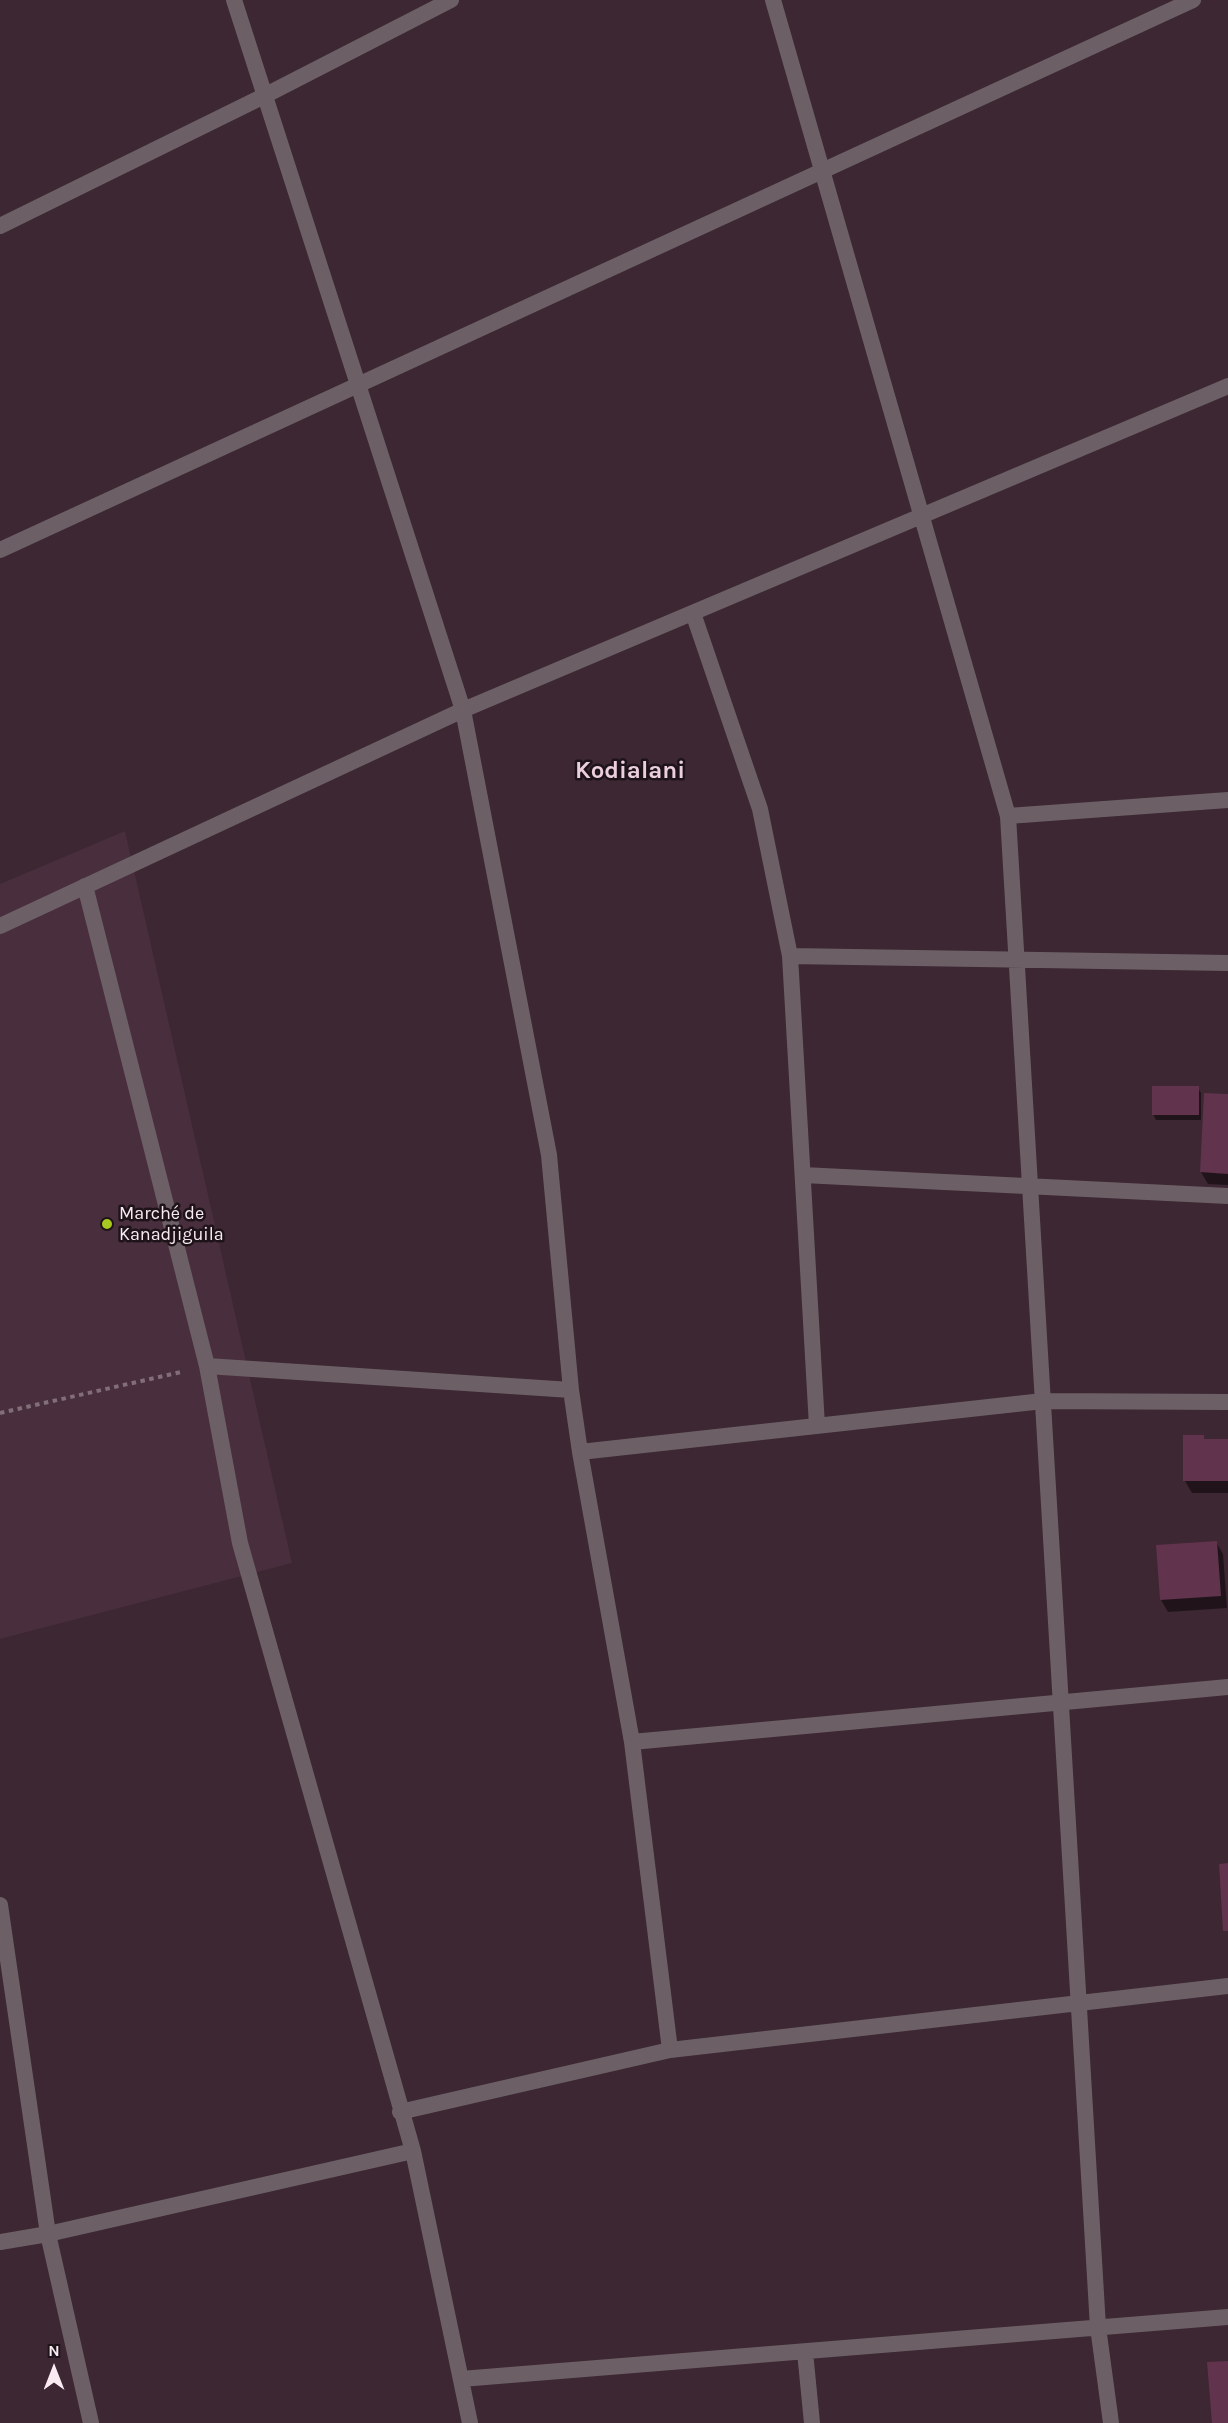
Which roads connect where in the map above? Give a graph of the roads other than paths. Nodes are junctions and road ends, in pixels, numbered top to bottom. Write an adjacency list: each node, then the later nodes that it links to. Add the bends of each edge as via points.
1 (234, 0): 5 (street)
2 (451, 0): 5 (street)
3 (773, 0): 6 (street)
4 (1193, 0): 6 (street)
5 (264, 96): 7 (street); 8 (street)
6 (822, 171): 8 (street); 10 (street)
7 (0, 226)
8 (358, 385): 11 (street); 13 (street)
9 (1228, 386): 10 (street)
10 (921, 516): 12 (street); 15 (street)
11 (0, 550)
12 (693, 613): 13 (street); 18 (street, via 760,809)
13 (463, 710): 16 (street); 25 (street, via 549,1155)
14 (1228, 800): 15 (street)
15 (1008, 816): 19 (street)
16 (85, 886): 17 (street); 24 (street)
17 (0, 926)
18 (790, 956): 19 (street); 21 (street)
19 (1016, 959): 20 (street); 22 (street)
20 (1228, 963)
21 (803, 1175): 22 (street); 28 (street)
22 (1031, 1186): 23 (street); 26 (street)
23 (1228, 1196)
24 (207, 1366): 25 (street); 37 (street, via 240,1543)
25 (571, 1390): 29 (street)
26 (1043, 1401): 27 (street); 28 (street); 31 (street)
27 (1228, 1402)
28 (817, 1426): 29 (street)
29 (580, 1452): 32 (street)
30 (1228, 1687): 31 (street)
31 (1061, 1703): 32 (street); 35 (street)
32 (632, 1742): 36 (street)
33 (0, 1905): 39 (street)
34 (1228, 1986): 35 (street)
35 (1078, 2003): 36 (street); 42 (street)
36 (670, 2050): 37 (street)
37 (400, 2112): 38 (street)
38 (412, 2151): 39 (street); 44 (street)
39 (48, 2234): 40 (street); 45 (street)
40 (0, 2242)
41 (1228, 2317): 42 (street)
42 (1098, 2327): 43 (street); 48 (street)
43 (805, 2352): 44 (street); 47 (street)
44 (461, 2379): 46 (street)
45 (91, 2423)
46 (470, 2423)
47 (812, 2423)
48 (1111, 2423)

